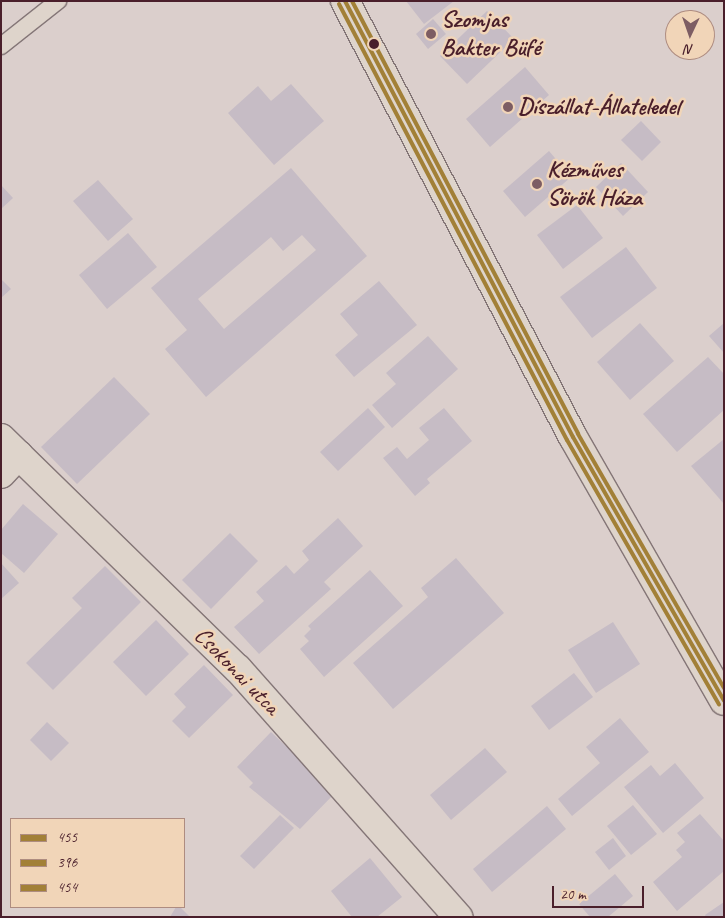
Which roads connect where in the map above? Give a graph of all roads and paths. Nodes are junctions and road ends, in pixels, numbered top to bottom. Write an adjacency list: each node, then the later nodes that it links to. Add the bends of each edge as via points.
1 (58, 1): 3 (lane)
2 (345, 1): 5 (main road, via 573,436)
3 (1, 46)
4 (7, 456): 6 (main road, Csokonai utca, via 238,669)
5 (724, 701)
6 (458, 917)

